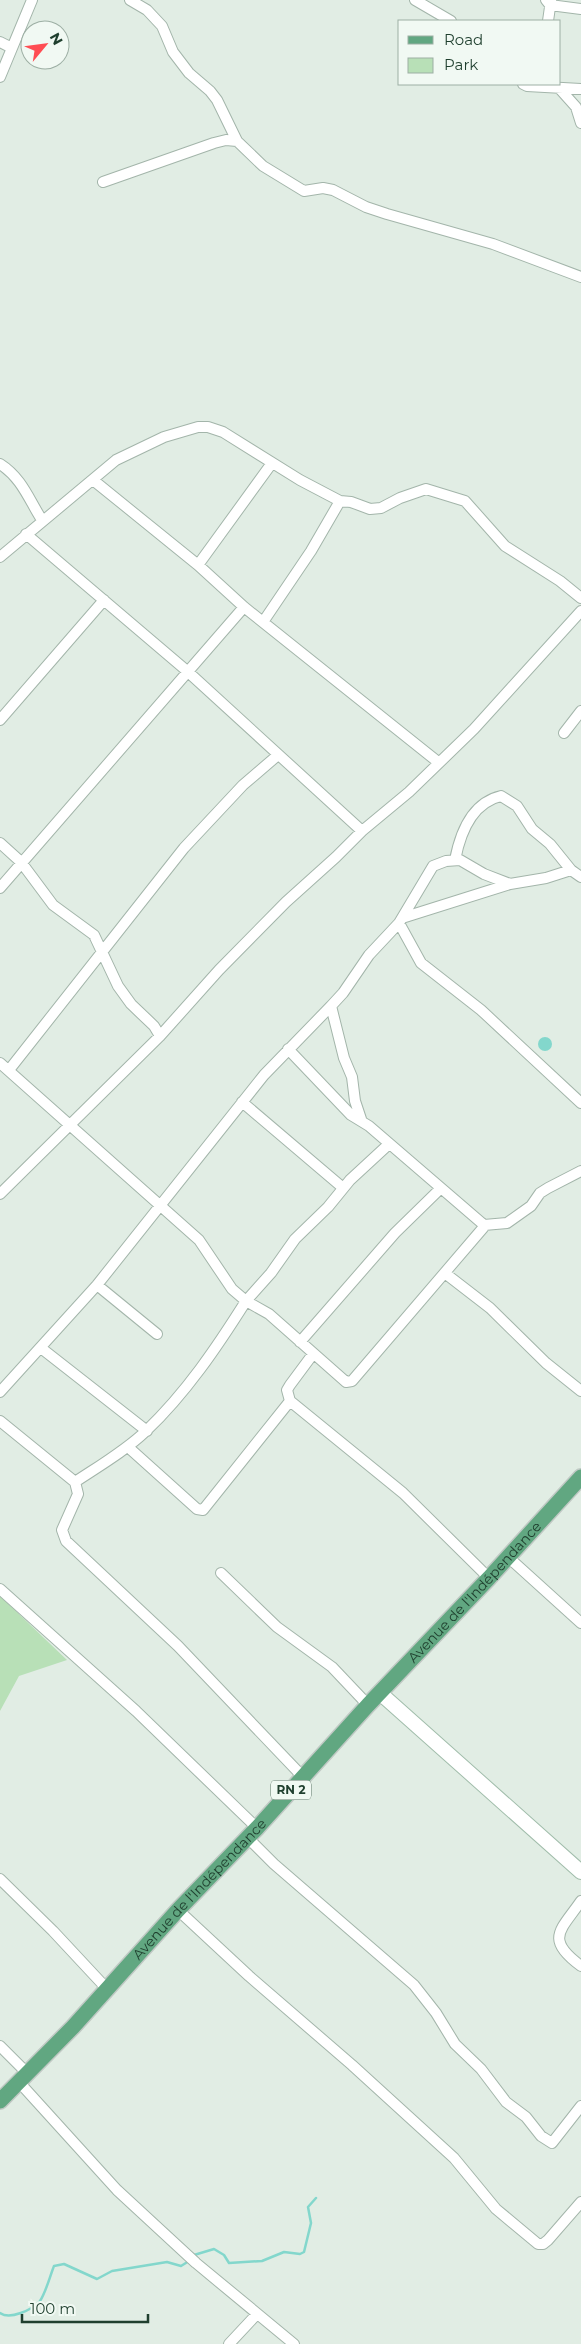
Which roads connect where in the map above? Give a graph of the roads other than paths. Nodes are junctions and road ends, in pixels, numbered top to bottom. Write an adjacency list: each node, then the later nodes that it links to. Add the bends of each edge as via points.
1 (32, 0): 9 (street)
2 (130, 0): 15 (street, via 147,10 162,26 173,52 217,100)
3 (416, 0): 6 (street)
4 (549, 2): 5 (street); 7 (street)
5 (581, 9)
6 (448, 20)
7 (548, 20)
8 (0, 42): 9 (street)
9 (12, 48): 10 (street)
10 (0, 77)
11 (538, 85): 12 (street)
12 (552, 86): 13 (street); 14 (street, via 576,107)
13 (581, 89)
14 (581, 123)
15 (237, 141): 16 (street, via 214,143); 17 (street, via 263,166 304,191 333,190 366,207 493,244)
16 (103, 182)
17 (581, 277)
18 (272, 463): 20 (street, via 208,426 144,445 116,460); 21 (street); 25 (street)
19 (0, 464): 22 (street, via 22,484)
20 (92, 480): 22 (street); 25 (street)
21 (340, 501): 26 (street, via 370,509 381,508 426,488 465,501 505,546); 30 (street)
22 (42, 520): 23 (street)
23 (26, 534): 24 (street); 27 (street)
24 (0, 557)
25 (198, 566): 28 (street)
26 (581, 598)
27 (104, 600): 31 (street); 33 (street)
28 (244, 607): 30 (street); 31 (street)
29 (581, 612): 36 (street, via 474,729)
30 (264, 622): 36 (street)
31 (187, 672): 35 (street); 40 (street)
32 (581, 711): 34 (street)
33 (0, 720)
34 (564, 733)
35 (278, 755): 37 (street); 48 (street, via 243,785 184,848)
36 (438, 762): 37 (street, via 409,792)
37 (362, 830): 50 (street, via 219,970)
38 (0, 843): 40 (street)
39 (455, 860): 41 (street, via 465,824 480,807 500,796 516,806 532,829); 43 (street); 45 (street, via 433,866)
40 (21, 862): 44 (street); 48 (street, via 53,905 94,936)
41 (571, 870): 42 (street); 43 (street)
42 (581, 876)
43 (510, 884): 46 (street)
44 (0, 888)
45 (411, 904): 46 (street); 47 (street)
46 (424, 912): 47 (street)
47 (401, 921): 49 (street); 55 (street, via 421,963 481,1010)
48 (101, 952): 50 (street, via 118,986); 53 (street)
49 (331, 1006): 51 (street); 56 (street)
50 (160, 1036): 57 (street)
51 (288, 1049): 54 (street); 56 (street, via 351,1115)
52 (0, 1062): 53 (street)
53 (9, 1070): 57 (street)
54 (242, 1102): 60 (street); 63 (street)
55 (581, 1103)
56 (361, 1119): 58 (street)
57 (70, 1125): 62 (street); 63 (street)
58 (389, 1144): 60 (street); 61 (street)
59 (581, 1171): 64 (street, via 540,1193 531,1206 507,1223)
60 (342, 1188): 67 (street, via 295,1239)
61 (440, 1189): 64 (street); 69 (street, via 395,1233)
62 (0, 1194)
63 (161, 1206): 66 (street); 67 (street, via 199,1240 232,1289)
64 (484, 1225): 65 (street)
65 (446, 1274): 71 (street, via 352,1382 346,1382); 72 (street, via 490,1308 546,1363)
66 (97, 1285): 68 (street); 70 (street)
67 (246, 1301): 69 (street, via 269,1314); 76 (street, via 202,1369)
68 (157, 1334)
69 (300, 1342): 71 (street)
70 (41, 1348): 73 (street); 76 (street)
71 (313, 1354): 74 (street, via 287,1390)
72 (581, 1391)
73 (0, 1392)
74 (290, 1401): 77 (street, via 202,1510 196,1509); 82 (street, via 402,1493)
75 (0, 1421): 79 (street)
76 (147, 1430): 77 (street)
77 (128, 1447): 79 (street)
78 (581, 1477): 80 (main road, Avenue de l'Indépendance / RN 2)
79 (75, 1482): 87 (street, via 78,1494 62,1530 66,1541 178,1646)
80 (508, 1557): 82 (main road, Avenue de l'Indépendance / RN 2); 84 (street)
81 (221, 1573): 86 (street, via 277,1627 332,1667)
82 (489, 1578): 85 (main road, Avenue de l'Indépendance / RN 2)
83 (0, 1589): 88 (street, via 136,1711)
84 (581, 1623)
85 (380, 1693): 86 (main road, Avenue de l'Indépendance / RN 2); 89 (street)
86 (368, 1705): 87 (main road, Avenue de l'Indépendance / RN 2)
87 (303, 1777): 88 (main road, Avenue de l'Indépendance / RN 2)
88 (253, 1833): 92 (main road, Avenue de l'Indépendance / RN 2); 98 (street, via 274,1864 414,1985 455,2044 482,2069 506,2102 526,2117 541,2136 552,2143)
89 (581, 1872)
90 (0, 1879): 94 (street)
91 (581, 1901): 93 (street, via 560,1928 559,1940 567,1956)
92 (178, 1910): 94 (main road, Avenue de l'Indépendance / RN 2); 99 (street, via 454,2158 496,2209 538,2244 548,2240)
93 (581, 1966)
94 (108, 1990): 96 (main road, Avenue de l'Indépendance / RN 2)
95 (0, 2046): 96 (street)
96 (23, 2077): 97 (main road, Avenue de l'Indépendance / RN 2); 100 (street, via 117,2190)
97 (0, 2101)
98 (581, 2106)
99 (581, 2202)
100 (257, 2314): 101 (street); 102 (street)
101 (229, 2344)
102 (294, 2344)

